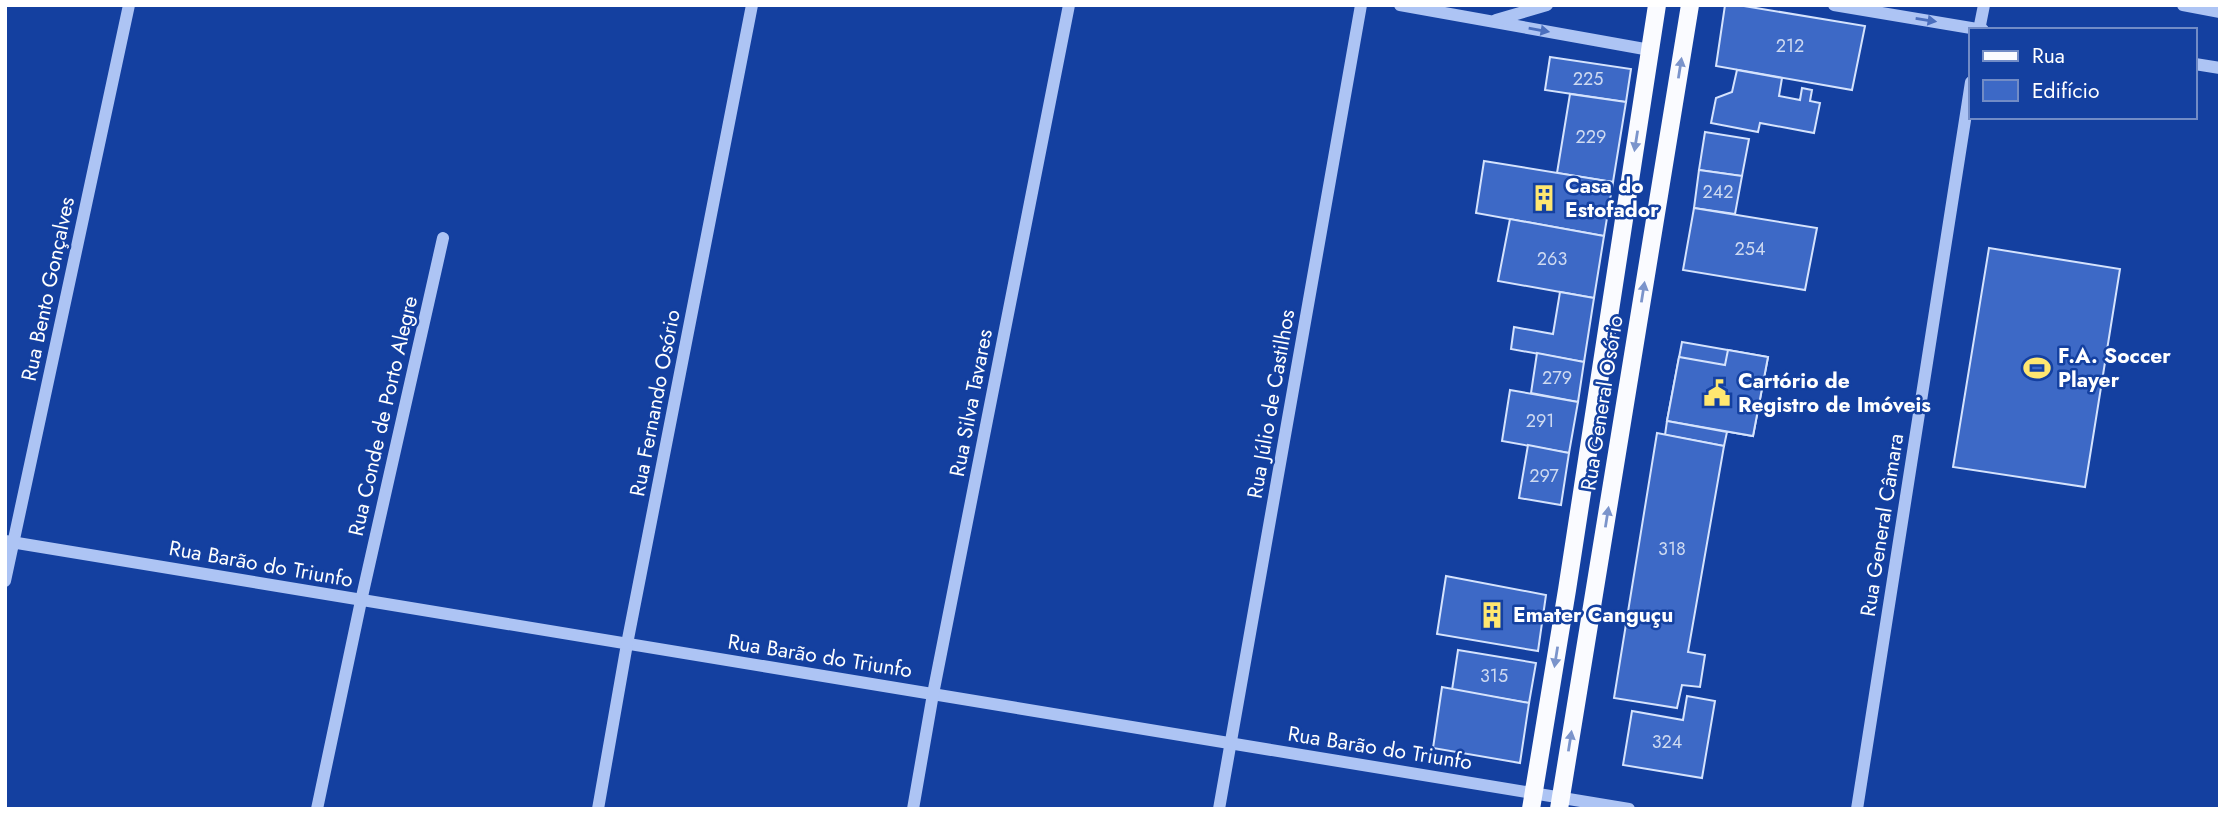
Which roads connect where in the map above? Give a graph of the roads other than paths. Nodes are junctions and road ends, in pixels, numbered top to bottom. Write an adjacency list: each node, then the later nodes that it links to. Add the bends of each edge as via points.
1 (129, 5): 21 (street, Rua Bento Gonçalves)
2 (752, 5): 24 (street, Rua Fernando Osório)
3 (1069, 5): 25 (street, Rua Silva Tavares)
4 (1361, 5): 26 (street, Rua Júlio de Castilhos)
5 (1400, 5): 13 (street)
6 (1547, 5): 13 (street)
7 (1657, 5): 16 (main road, Rua General Osório)
8 (1690, 5): 28 (main road, Rua General Osório, one-way to 8)
9 (1834, 5): 14 (street, one-way to 14)
10 (1984, 5): 15 (street)
11 (2183, 5): 12 (street)
12 (2220, 12)
13 (1492, 22): 16 (street, one-way to 16)
14 (1969, 28)
15 (1980, 28)
16 (1650, 50): 27 (main road, Rua General Osório, one-way to 27)
17 (2197, 64): 18 (street)
18 (2220, 68)
19 (1969, 95): 34 (street, Rua General Câmara)
20 (443, 238): 23 (street, Rua Conde de Porto Alegre)
21 (9, 542): 22 (street, Rua Bento Gonçalves); 23 (street, Rua Barão do Triunfo)
22 (5, 581)
23 (361, 601): 24 (street, Rua Barão do Triunfo); 29 (street, Rua Conde de Porto Alegre)
24 (627, 644): 25 (street, Rua Barão do Triunfo); 30 (street, Rua Fernando Osório)
25 (933, 694): 26 (street, Rua Barão do Triunfo); 31 (street, Rua Silva Tavares)
26 (1230, 744): 27 (street, Rua Barão do Triunfo); 32 (street, Rua Júlio de Castilhos)
27 (1532, 801): 28 (street, Rua Barão do Triunfo)
28 (1560, 803): 33 (street, Rua Barão do Triunfo)
29 (317, 809)
30 (598, 809)
31 (912, 809)
32 (1219, 809)
33 (1629, 809)
34 (1857, 809)

